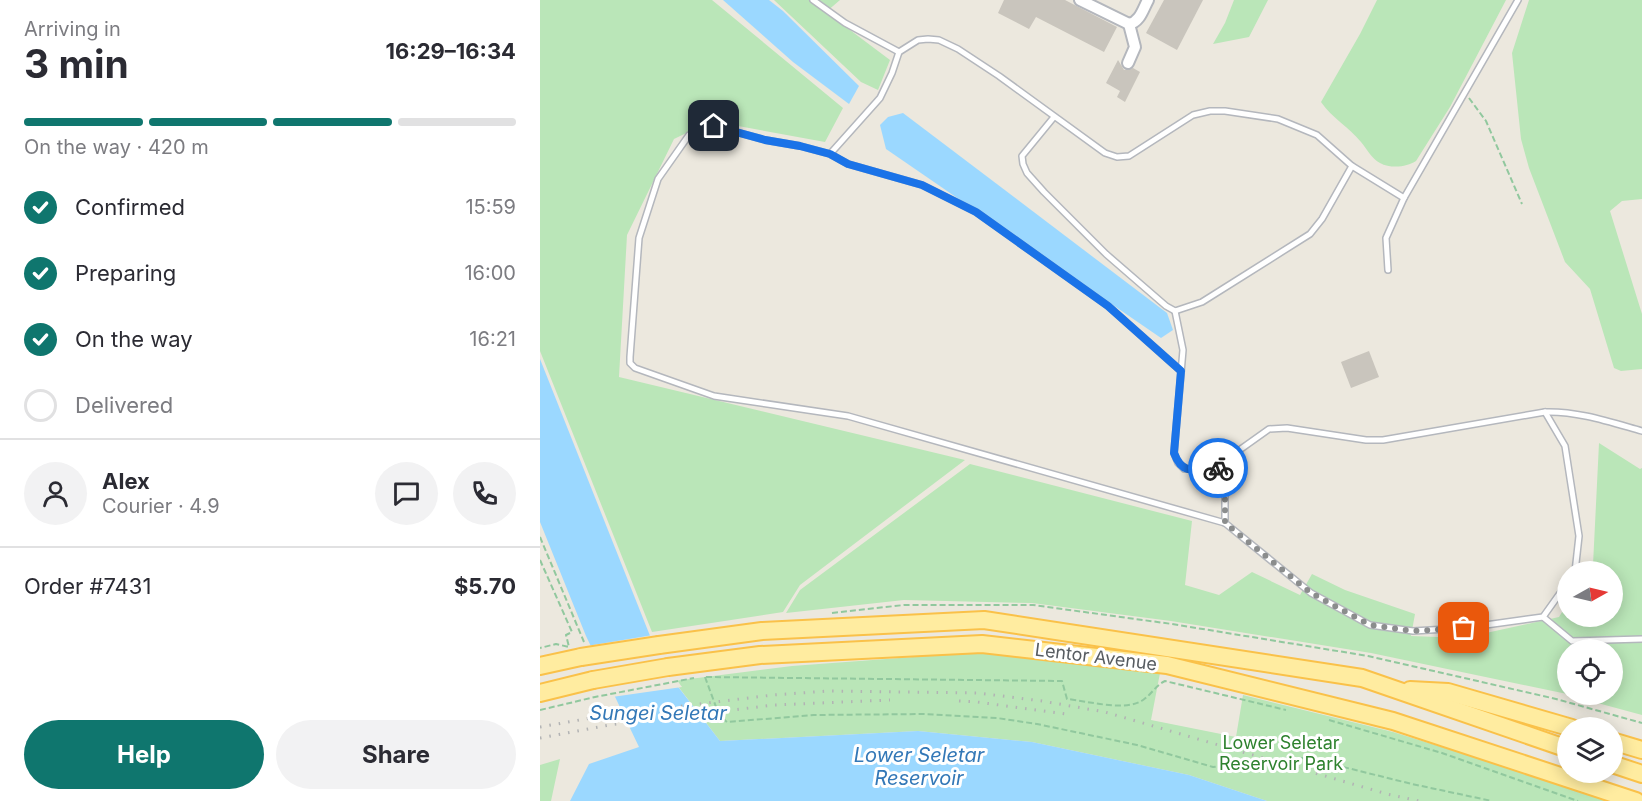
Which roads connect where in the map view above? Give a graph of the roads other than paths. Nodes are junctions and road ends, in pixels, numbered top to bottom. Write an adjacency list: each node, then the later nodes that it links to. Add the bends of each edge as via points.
1 (813, 0): 6 (lane, via 845,23)
2 (1080, 0): 5 (street)
3 (1148, 0): 5 (street, via 1139,17)
4 (1518, 0): 11 (lane)
5 (1129, 24): 7 (street, via 1135,47)
6 (899, 52): 8 (lane, via 918,40 939,40 999,76); 9 (lane, via 880,98)
7 (1128, 63)
8 (1054, 117): 10 (lane, via 1105,153 1117,157 1129,156 1193,115 1225,111 1278,119 1317,135); 13 (lane, via 1022,156 1028,173 1106,254)
9 (830, 154): 14 (lane, via 848,164 922,185 976,212 1108,306); 18 (lane, via 714,126 689,135 658,179 639,238 630,357 635,368 714,396 848,416)
10 (1352, 166): 11 (lane); 13 (lane, via 1310,234 1202,302)
11 (1404, 198): 12 (lane, via 1386,238)
12 (1388, 270)
13 (1175, 311): 14 (lane, via 1183,350)
14 (1181, 371): 17 (lane, via 1174,453 1184,469)
15 (1545, 412): 16 (lane, via 1587,416); 17 (lane, via 1383,440 1269,429); 19 (lane, via 1565,446 1579,536)
16 (1642, 431)
17 (1217, 466): 18 (lane, via 1225,494)
18 (1225, 523): 21 (lane, via 1311,593 1370,625 1413,631)
19 (1576, 561)
20 (1557, 597): 21 (lane)
21 (1543, 617): 22 (lane, via 1572,641)
22 (1642, 639)
23 (540, 666): 24 (main road, Lentor Avenue, bridge, via 583,651 762,631 984,620 1362,678)
24 (1391, 689): 26 (main road, via 1449,692); 29 (main road, Lentor Avenue)
25 (540, 693): 34 (main road, Lentor Avenue, bridge, via 594,688 760,655 981,644 1167,665 1393,721)
26 (1557, 724)
27 (1623, 742): 30 (main road)
28 (1623, 744): 31 (main road)
29 (1557, 745)
30 (1642, 745)
31 (1642, 750)
32 (1623, 768): 33 (main road)
33 (1642, 774)
34 (1636, 801)

